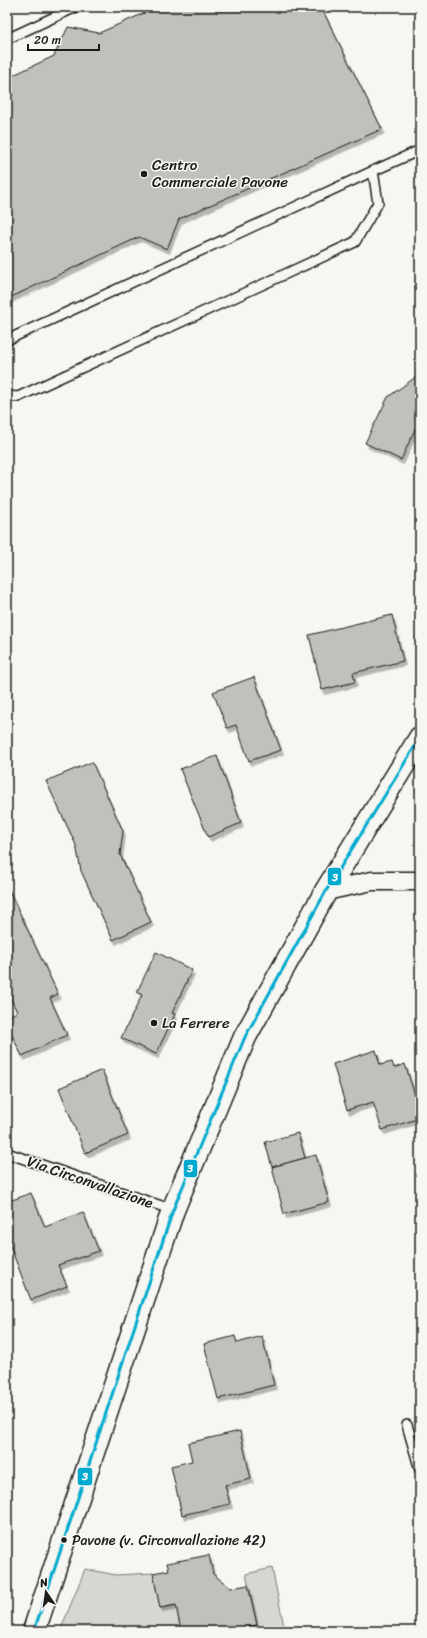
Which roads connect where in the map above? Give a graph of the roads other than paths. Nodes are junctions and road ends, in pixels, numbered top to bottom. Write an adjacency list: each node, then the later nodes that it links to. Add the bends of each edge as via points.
1 (76, 7): 2 (lane)
2 (7, 39)
3 (420, 150): 4 (lane)
4 (373, 171): 5 (lane); 6 (lane, via 378,203 355,242 18,397)
5 (7, 340)
6 (7, 396)
7 (420, 738): 9 (main road, Via Circonvallazione)
8 (420, 881): 9 (street, via 372,881)
9 (326, 891): 11 (main road, Via Circonvallazione, via 245,1037)
10 (7, 1153): 11 (lane, Via Circonvallazione)
11 (173, 1210): 14 (main road, Via Circonvallazione)
12 (407, 1425): 13 (lane)
13 (420, 1470)
14 (34, 1631)

